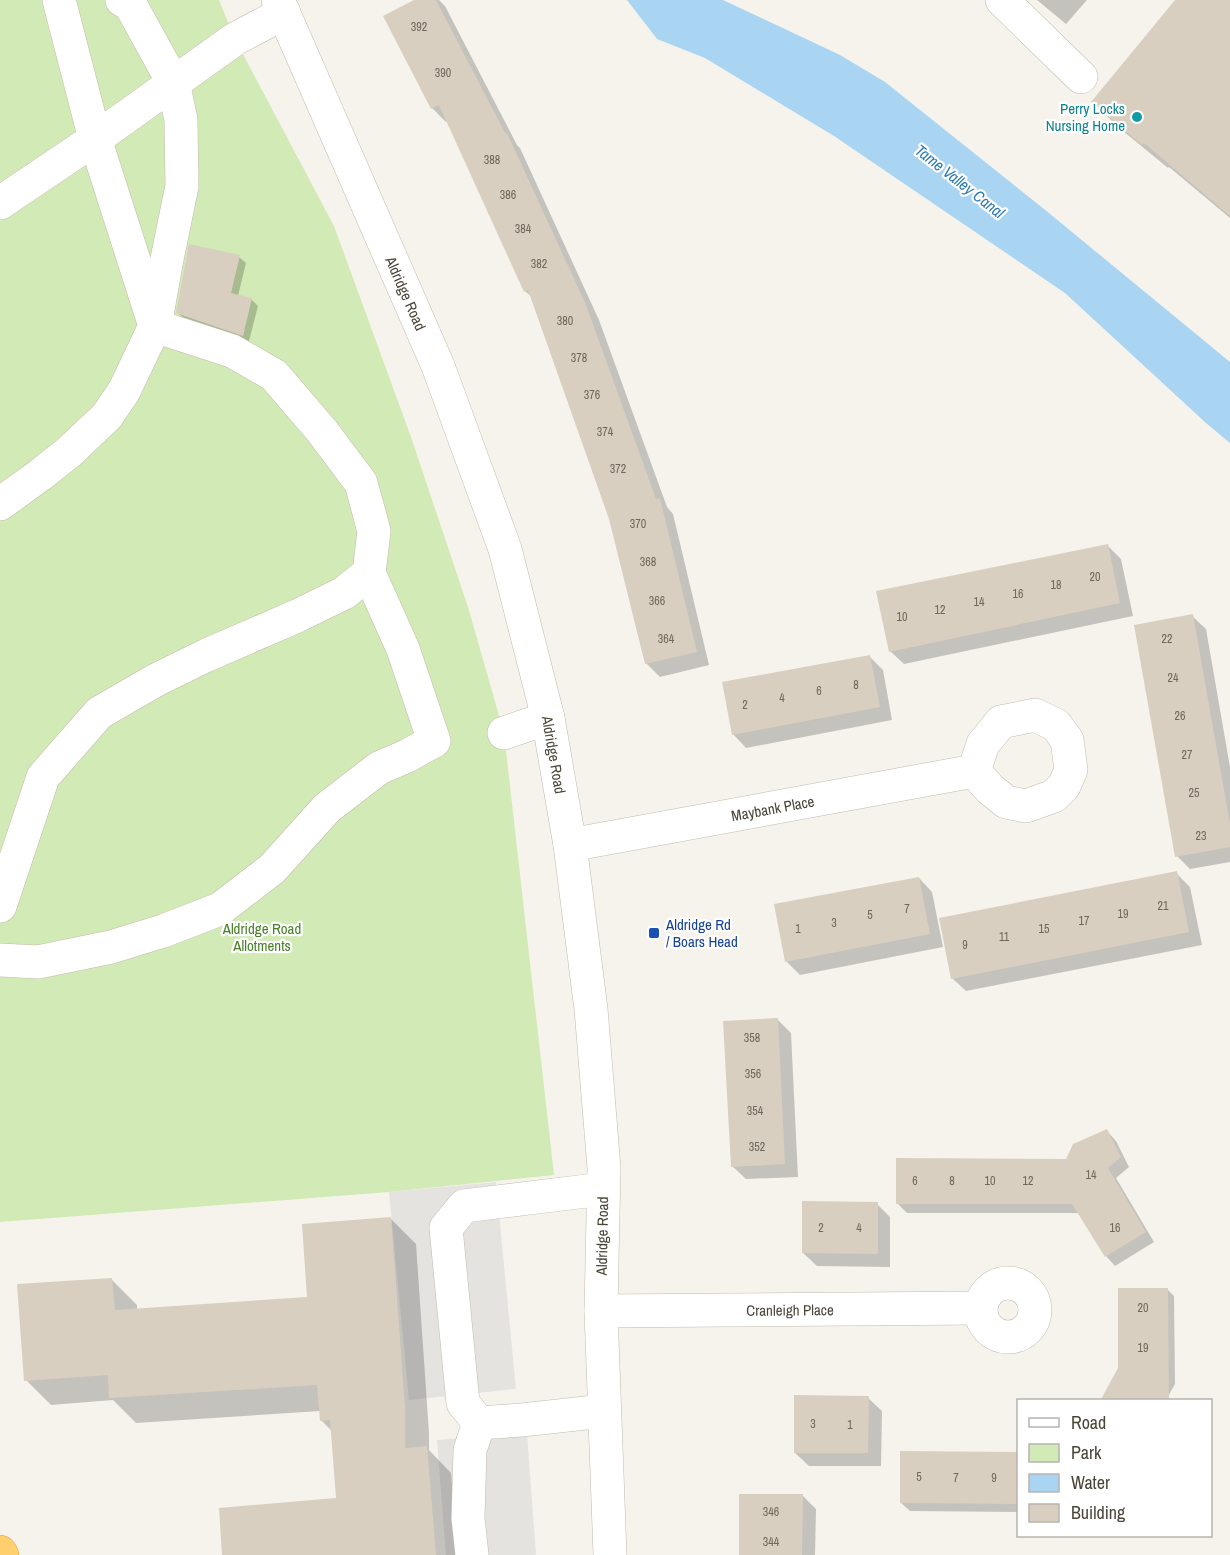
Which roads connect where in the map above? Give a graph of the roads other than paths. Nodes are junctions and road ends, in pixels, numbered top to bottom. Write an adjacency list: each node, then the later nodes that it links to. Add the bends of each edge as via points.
1 (59, 0): 7 (street)
2 (122, 0): 6 (street, via 130,4)
3 (1002, 0): 5 (street)
4 (281, 7): 6 (street); 12 (street, Aldridge Road, via 438,366 505,549)
5 (1082, 77)
6 (173, 82): 7 (street); 9 (street, via 181,120 182,186)
7 (95, 140): 8 (street); 9 (street)
8 (0, 203)
9 (155, 326): 10 (street, via 124,391 107,416 69,452); 11 (street, via 232,351 274,375 361,483 374,531)
10 (0, 504)
11 (369, 573): 16 (street, via 344,593 207,655 99,713 43,777); 17 (street, via 403,649 434,741 380,768 327,808 273,869 220,909 111,946 38,962)
12 (548, 718): 13 (street); 15 (street, Aldridge Road)
13 (504, 733)
14 (974, 771): 15 (street, Maybank Place)
15 (570, 846): 18 (street, Aldridge Road, via 591,1009)
16 (0, 906)
17 (0, 960)
18 (603, 1189): 20 (street, Aldridge Road); 22 (street, via 464,1206 446,1228 463,1403)
19 (980, 1308): 20 (street, Cranleigh Place)
20 (601, 1311): 21 (street, Aldridge Road)
21 (604, 1411): 22 (street); 24 (street, Aldridge Road)
22 (479, 1423): 23 (street, via 470,1450 468,1518)
23 (472, 1555)
24 (610, 1555)

